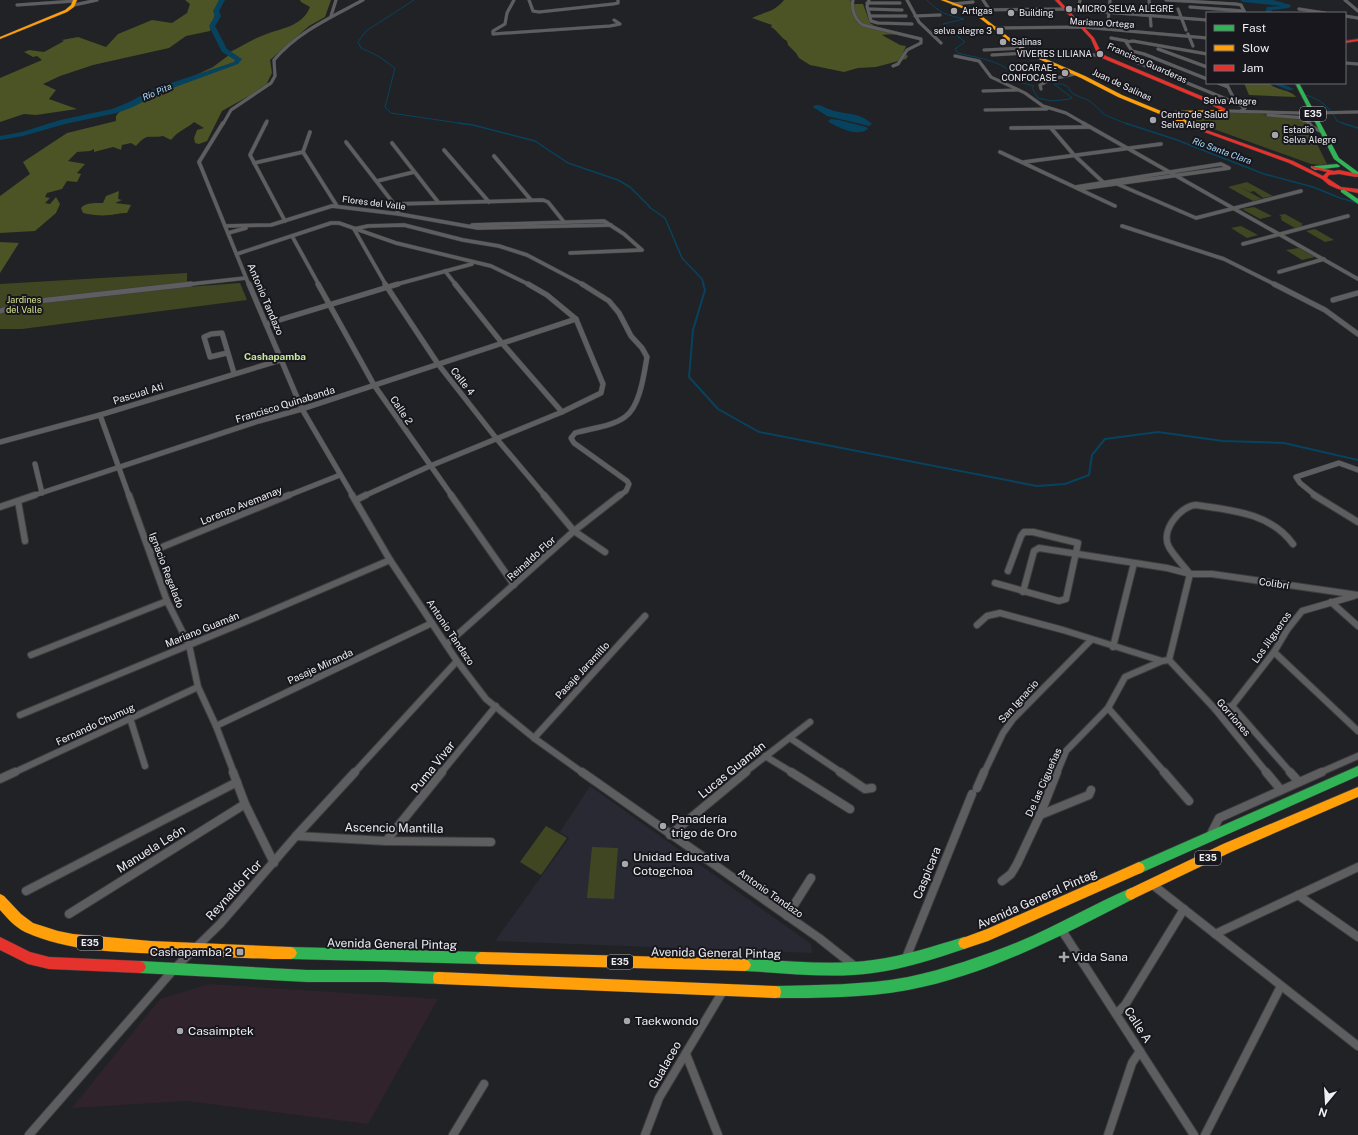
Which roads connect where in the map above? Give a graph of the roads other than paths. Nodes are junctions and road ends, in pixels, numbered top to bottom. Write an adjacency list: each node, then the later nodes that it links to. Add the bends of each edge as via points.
1 (97, 0): 20 (street)
2 (336, 0): 40 (street)
3 (364, 0): 40 (street)
4 (514, 0): 48 (street, via 507,14 506,23 493,31 493,34 620,24)
5 (529, 0): 6 (street, via 533,11 539,12 613,4 618,3)
6 (618, 0)
7 (853, 0): 77 (street, via 855,15 860,23 921,39 919,45 907,50 898,64)
8 (907, 0): 43 (street)
9 (943, 0): 24 (main road, Juan de Salinas)
10 (983, 0): 27 (street)
11 (1057, 0): 28 (main road, Francisco Guarderas)
12 (1080, 0): 33 (street)
13 (1110, 0): 35 (street)
14 (1142, 0): 15 (street)
15 (1149, 0): 44 (street)
16 (1166, 0): 23 (street)
17 (1227, 0): 23 (street)
18 (1345, 0): 34 (street)
19 (868, 1): 21 (street); 26 (street)
20 (74, 2): 22 (street); 56 (main road, via 70,9)
21 (900, 3)
22 (17, 4)
23 (1230, 4): 37 (street, via 1241,5)
24 (972, 6): 28 (street); 53 (main road, Juan de Salinas)
25 (1190, 7): 30 (street)
26 (868, 9): 32 (street); 41 (street)
27 (989, 9)
28 (1065, 9): 33 (street); 52 (main road, Francisco Guarderas)
29 (1178, 9): 46 (street)
30 (1210, 9): 36 (street); 37 (street)
31 (1299, 9): 38 (street)
32 (902, 10)
33 (1078, 10): 35 (street)
34 (1358, 11)
35 (1109, 12): 44 (street); 50 (street)
36 (1212, 12)
37 (1244, 12)
38 (1318, 12)
39 (940, 15): 43 (street)
40 (331, 16): 136 (street, Antonio Tandazo, via 277,56 274,60 275,76 271,84 231,110 200,160 199,165)
41 (870, 16): 42 (street); 51 (street, via 871,21 878,23)
42 (906, 16)
43 (915, 16): 63 (street)
44 (1151, 16): 46 (street); 54 (street)
45 (1346, 16): 47 (street)
46 (1181, 18): 49 (street); 55 (street)
47 (1358, 18)
48 (614, 20)
49 (1206, 20)
50 (1108, 23)
51 (912, 24)
52 (1084, 27): 53 (street, Mariano Ortega); 54 (street, Mariano Ortega); 72 (main road, Francisco Guarderas)
53 (996, 28): 68 (main road, Juan de Salinas)
54 (1152, 33): 55 (street, Mariano Ortega); 59 (street)
55 (1189, 36): 58 (street, Mariano Ortega); 65 (street)
56 (0, 38)
57 (1111, 38): 61 (street)
58 (1206, 38)
59 (1154, 39)
60 (1358, 40): 62 (main road)
61 (1127, 41): 64 (street); 67 (street)
62 (1346, 42)
63 (941, 43)
64 (1146, 44): 69 (street); 74 (street)
65 (1193, 46)
66 (984, 50): 68 (street)
67 (1132, 51): 80 (street); 86 (street, via 1136,62)
68 (1028, 52): 71 (street); 72 (street); 79 (main road, Juan de Salinas)
69 (1206, 54)
70 (1206, 54): 74 (street)
71 (992, 55)
72 (1101, 55): 89 (main road, Francisco Guarderas)
73 (955, 56): 84 (street, via 979,61 991,77)
74 (1187, 59): 78 (street)
75 (1346, 63): 76 (street)
76 (1358, 64)
77 (893, 66)
78 (1206, 67)
79 (1075, 74): 83 (street, via 1044,81 1040,85); 91 (main road, Juan de Salinas)
80 (1206, 79)
81 (1297, 84): 95 (main road, E35)
82 (1227, 85): 86 (street)
83 (1041, 89)
84 (1019, 90): 85 (street); 87 (street)
85 (983, 91)
86 (1236, 103): 90 (street, via 1245,108)
87 (1049, 109): 88 (street); 97 (street, via 1066,113)
88 (985, 110)
89 (1227, 111): 90 (street, Selva Alegre); 92 (main road, Selva Alegre)
90 (1241, 111): 93 (street, Selva Alegre)
91 (1157, 112): 92 (main road, Selva Alegre); 117 (main road, Juan de Salinas, via 1291,162)
92 (1181, 112): 112 (main road, via 1176,115 1179,118 1315,168)
93 (1260, 112): 95 (street, Selva Alegre); 95 (street, via 1275,116)
94 (1358, 112): 95 (street)
95 (1309, 116): 112 (main road, E35, via 1323,132)
96 (267, 121): 111 (street, via 250,154)
97 (1091, 127): 99 (street); 104 (street)
98 (1011, 128): 99 (street)
99 (1051, 128): 108 (street)
100 (310, 132): 106 (street)
101 (346, 142): 118 (street)
102 (392, 143): 113 (street)
103 (1161, 144): 104 (street)
104 (1130, 149): 108 (street); 114 (street)
105 (444, 150): 126 (street)
106 (303, 152): 111 (street); 128 (street)
107 (1000, 152): 110 (street)
108 (1074, 155): 110 (street); 119 (street)
109 (494, 156): 124 (street)
110 (1024, 162): 121 (street)
111 (254, 163): 133 (street)
112 (1335, 167): 116 (main road, E35); 116 (main road, E35); 117 (main road)
113 (414, 172): 118 (street); 125 (street)
114 (1170, 172): 115 (street); 115 (street, via 1221,164 1229,168); 119 (street)
115 (1176, 175): 120 (street); 130 (street)
116 (1358, 176)
117 (1324, 178): 123 (main road, Juan de Salinas, via 1333,186 1346,190)
118 (378, 181): 127 (street)
119 (1104, 183): 121 (street)
120 (1114, 183): 121 (street); 130 (street, via 1193,217 1198,218)
121 (1077, 188): 129 (street)
122 (1301, 191): 130 (street)
123 (1358, 198)
124 (531, 200): 126 (street); 134 (street, via 547,201)
125 (438, 202): 126 (street); 127 (street)
126 (489, 202)
127 (394, 204): 131 (street)
128 (337, 206): 131 (street, Flores del Valle); 133 (street, Flores del Valle)
129 (1115, 206)
130 (1233, 207): 142 (street)
131 (400, 214): 138 (street, Flores del Valle)
132 (1348, 216): 142 (street)
133 (285, 221): 137 (street, Flores del Valle)
134 (564, 222): 135 (street, Flores del Valle, via 603,221); 138 (street, Flores del Valle)
135 (610, 225): 138 (street, Flores del Valle, via 478,228); 145 (street, Flores del Valle, via 642,250)
136 (225, 226): 137 (street, Flores del Valle); 141 (street, Antonio Tandazo)
137 (255, 226): 141 (street, Flores del Valle)
138 (468, 226)
139 (1122, 226): 160 (street, via 1230,262 1325,310)
140 (354, 229): 143 (street, via 331,223); 148 (street, via 396,243); 153 (street, Calle 4); 182 (street, Reinaldo Flor, via 404,225 513,250 595,291 615,306 631,336 647,357 633,409 625,418 575,433 570,438 629,484 626,492)
141 (228, 233): 146 (street, Antonio Tandazo)
142 (1280, 234): 144 (street); 147 (street)
143 (292, 236): 146 (street); 156 (street, Calle 2)
144 (1243, 244)
145 (570, 253)
146 (237, 254): 151 (street, Antonio Tandazo)
147 (1324, 259): 150 (street); 152 (street)
148 (474, 263): 149 (street); 158 (street, via 491,266 514,276 547,295)
149 (445, 271): 153 (street); 161 (street)
150 (1279, 272)
151 (246, 278): 157 (street, via 30,302); 159 (street, Antonio Tandazo)
152 (1358, 279)
153 (387, 287): 156 (street); 164 (street, Calle 4)
154 (1358, 293): 155 (street)
155 (1334, 300)
156 (330, 305): 159 (street); 166 (street, Calle 2)
157 (0, 311)
158 (576, 319): 161 (street, Francisco Quinabanda); 168 (street, via 603,384 603,390 598,395)
159 (266, 324): 163 (street, Antonio Tandazo)
160 (1358, 334)
161 (502, 343): 164 (street, Francisco Quinabanda); 168 (street)
162 (227, 353): 162 (street, via 210,357 204,337 222,333); 165 (street)
163 (281, 360): 165 (street, Pascual Ati); 167 (street, Antonio Tandazo)
164 (438, 364): 166 (street, Francisco Quinabanda); 170 (street, Calle 4)
165 (234, 373): 169 (street, Pascual Ati)
166 (374, 385): 167 (street, Francisco Quinabanda); 173 (street, Calle 2)
167 (302, 409): 174 (street, Francisco Quinabanda); 176 (street, Antonio Tandazo)
168 (562, 412): 170 (street)
169 (100, 415): 171 (street, Pascual Ati); 174 (street, Ignacio Regalado)
170 (496, 438): 173 (street); 182 (street, Calle 4)
171 (0, 442)
172 (35, 464): 177 (street)
173 (430, 466): 178 (street); 193 (street, Calle 2)
174 (119, 467): 177 (street, Francisco Quinabanda); 185 (street, Ignacio Regalado)
175 (1358, 470): 181 (street, via 1339,463 1296,477 1301,486)
176 (340, 475): 178 (street, Antonio Tandazo); 185 (street, Lorenzo Avemanay)
177 (42, 493): 179 (street, Francisco Quinabanda)
178 (356, 500): 188 (street, Antonio Tandazo)
179 (18, 501): 180 (street, Francisco Quinabanda); 183 (street)
180 (0, 507)
181 (1358, 522)
182 (574, 531): 186 (street, Calle 4); 193 (street, Reinaldo Flor)
183 (25, 541)
184 (1293, 544): 191 (street, via 1289,536 1271,522 1227,510 1191,504 1182,508 1168,531 1167,541 1168,546)
185 (150, 552): 196 (street, Ignacio Regalado)
186 (605, 552)
187 (1076, 554): 189 (street, Colibrí); 190 (street, via 1077,542 1024,532); 194 (street, Colibrí, via 1039,548 1034,550); 194 (street, via 1066,599 1059,601)
188 (390, 560): 199 (street, Antonio Tandazo); 204 (street, Mariano Guamán, via 289,605)
189 (1134, 563): 191 (street, Colibrí); 205 (street)
190 (1008, 571)
191 (1190, 574): 195 (street, Colibrí, via 1212,574); 209 (street)
192 (995, 584): 194 (street)
193 (514, 585): 203 (street, Reinaldo Flor)
194 (1024, 592)
195 (1358, 595): 197 (street, Los Jilgueros)
196 (167, 602): 204 (street, Ignacio Regalado); 207 (street)
197 (1330, 602): 201 (street); 206 (street, Los Jilgueros, via 1302,611)
198 (645, 616): 220 (street, Pasaje Jaramillo)
199 (432, 623): 203 (street, Antonio Tandazo); 218 (street, Pasaje Miranda)
200 (977, 626): 202 (street, via 985,616 994,612)
201 (1358, 626)
202 (1091, 640): 205 (street); 232 (street, San Ignacio, via 1013,719 1003,733)
203 (447, 644): 208 (street, Antonio Tandazo)
204 (189, 645): 210 (street, Ignacio Regalado); 215 (street, Mariano Guamán)
205 (1113, 647): 209 (street)
206 (1274, 652): 212 (street, Los Jilgueros); 219 (street)
207 (31, 655)
208 (457, 661): 211 (street, Antonio Tandazo, via 486,699); 239 (street, Reynaldo Flor)
209 (1166, 661): 213 (street, De las Cigueñas, via 1125,677); 214 (street, Gorriones)
210 (198, 687): 216 (street, Fernando Chumug); 218 (street, Ignacio Regalado)
211 (496, 706): 220 (street, Antonio Tandazo); 241 (street, Puma Vivar)
212 (1232, 706): 214 (street); 228 (street)
213 (1108, 708): 234 (street); 237 (street, De las Cigueñas, via 1066,751)
214 (1214, 709): 231 (street, Gorriones)
215 (20, 715)
216 (130, 718): 224 (street); 226 (street, Fernando Chumug)
217 (810, 722): 221 (street, Lucas Guamán)
218 (216, 726): 227 (street, Ignacio Regalado)
219 (1358, 731)
220 (534, 738): 238 (street, Antonio Tandazo)
221 (790, 738): 222 (street, Lucas Guamán); 229 (street, via 865,789)
222 (765, 756): 236 (street); 238 (street, Lucas Guamán)
223 (1358, 756): 228 (street)
224 (145, 766)
225 (1358, 771): 240 (main road, Avenida General Pintag / E35)
226 (0, 780)
227 (238, 782): 235 (street, Ignacio Regalado); 248 (street)
228 (1299, 782): 231 (street)
229 (872, 788)
230 (1091, 790): 237 (street, via 1089,795)
231 (1281, 790): 240 (street, via 1219,818)
232 (975, 791): 259 (street, Caspicara)
233 (1358, 792): 247 (main road, E35)
234 (1189, 801)
235 (245, 804): 243 (street, Ignacio Regalado); 252 (street, Manuela León)
236 (850, 809)
237 (1040, 815): 246 (street, De las Cigueñas, via 1017,864 1011,874)
238 (670, 835): 253 (street, Antonio Tandazo)
239 (296, 836): 241 (street, Ascencio Mantilla); 243 (street, Reynaldo Flor)
240 (1210, 837): 259 (main road, Avenida General Pintag / E35, via 988,935)
241 (386, 841): 242 (street, Ascencio Mantilla)
242 (491, 842)
243 (274, 862): 258 (street, Reynaldo Flor)
244 (1358, 866): 249 (street)
245 (812, 878): 253 (street)
246 (1002, 881)
247 (1152, 884): 251 (street); 254 (main road, E35)
248 (26, 891)
249 (1298, 895): 255 (street); 256 (street)
250 (0, 900): 258 (main road, Avenida General Pintag / E35, via 27,926 77,942)
251 (1184, 909): 255 (street); 264 (street, via 1125,1005)
252 (69, 914)
253 (787, 916): 261 (street, Antonio Tandazo)
254 (1061, 929): 263 (main road, E35, via 962,970 895,985 815,992); 264 (street, Calle A)
255 (1214, 934): 262 (street)
256 (1358, 937)
257 (0, 943): 260 (main road, E35, via 28,958 49,964)
258 (195, 949): 260 (street, Reynaldo Flor); 261 (main road, Avenida General Pintag / E35)
259 (904, 961): 261 (main road, Avenida General Pintag / E35)
260 (175, 968): 263 (main road, E35, via 307,976 385,976); 270 (street, Reynaldo Flor)
261 (858, 968)
262 (1281, 986): 265 (street); 275 (street)
263 (724, 990): 267 (street, Gualaceo)
264 (1116, 1014): 266 (street, Calle A)
265 (1358, 1046)
266 (1140, 1051): 269 (street, via 1132,1062); 274 (street, Calle A)
267 (686, 1054): 272 (street, Gualaceo, via 659,1098); 273 (street)
268 (484, 1084): 271 (street)
269 (1109, 1134)
270 (29, 1135)
271 (453, 1135)
272 (644, 1135)
273 (718, 1135)
274 (1194, 1135)
275 (1205, 1135)

